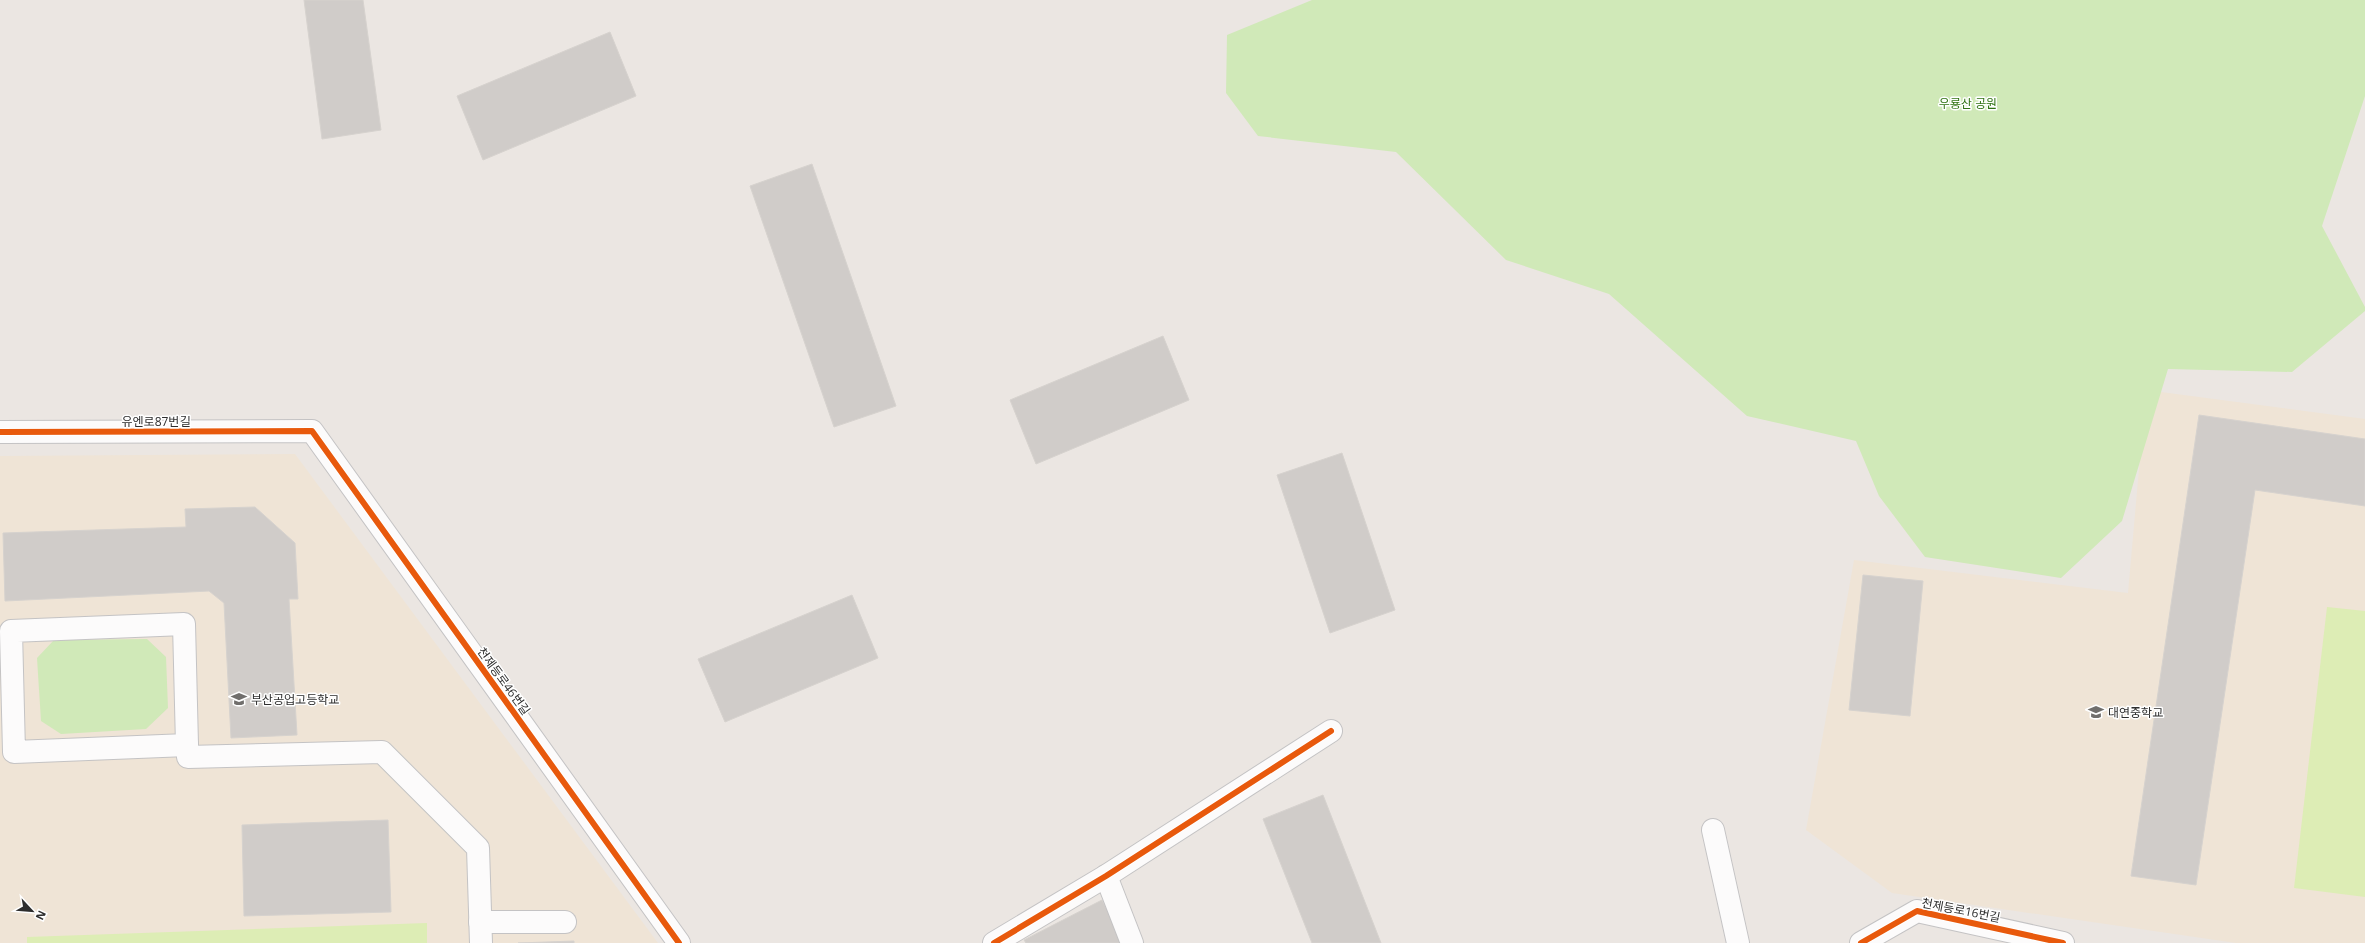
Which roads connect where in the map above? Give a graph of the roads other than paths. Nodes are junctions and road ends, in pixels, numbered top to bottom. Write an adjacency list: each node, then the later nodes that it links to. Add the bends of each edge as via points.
1 (312, 431): 2 (street, 유엔로87번길); 10 (street, 천제등로46번길)
2 (0, 432)
3 (7, 730): 5 (street, via 14,752); 5 (street, via 11,631 184,624)
4 (1331, 731): 7 (street)
5 (187, 744): 9 (street, via 188,757 382,752 478,848)
6 (1713, 830): 13 (street)
7 (1106, 876): 11 (street); 12 (street)
8 (565, 922): 9 (street)
9 (481, 933)
10 (679, 943)
11 (994, 943)
12 (1132, 943)
13 (1738, 943)
14 (1861, 943): 15 (street, 천제등로16번길, via 1917,910)
15 (2063, 943)

